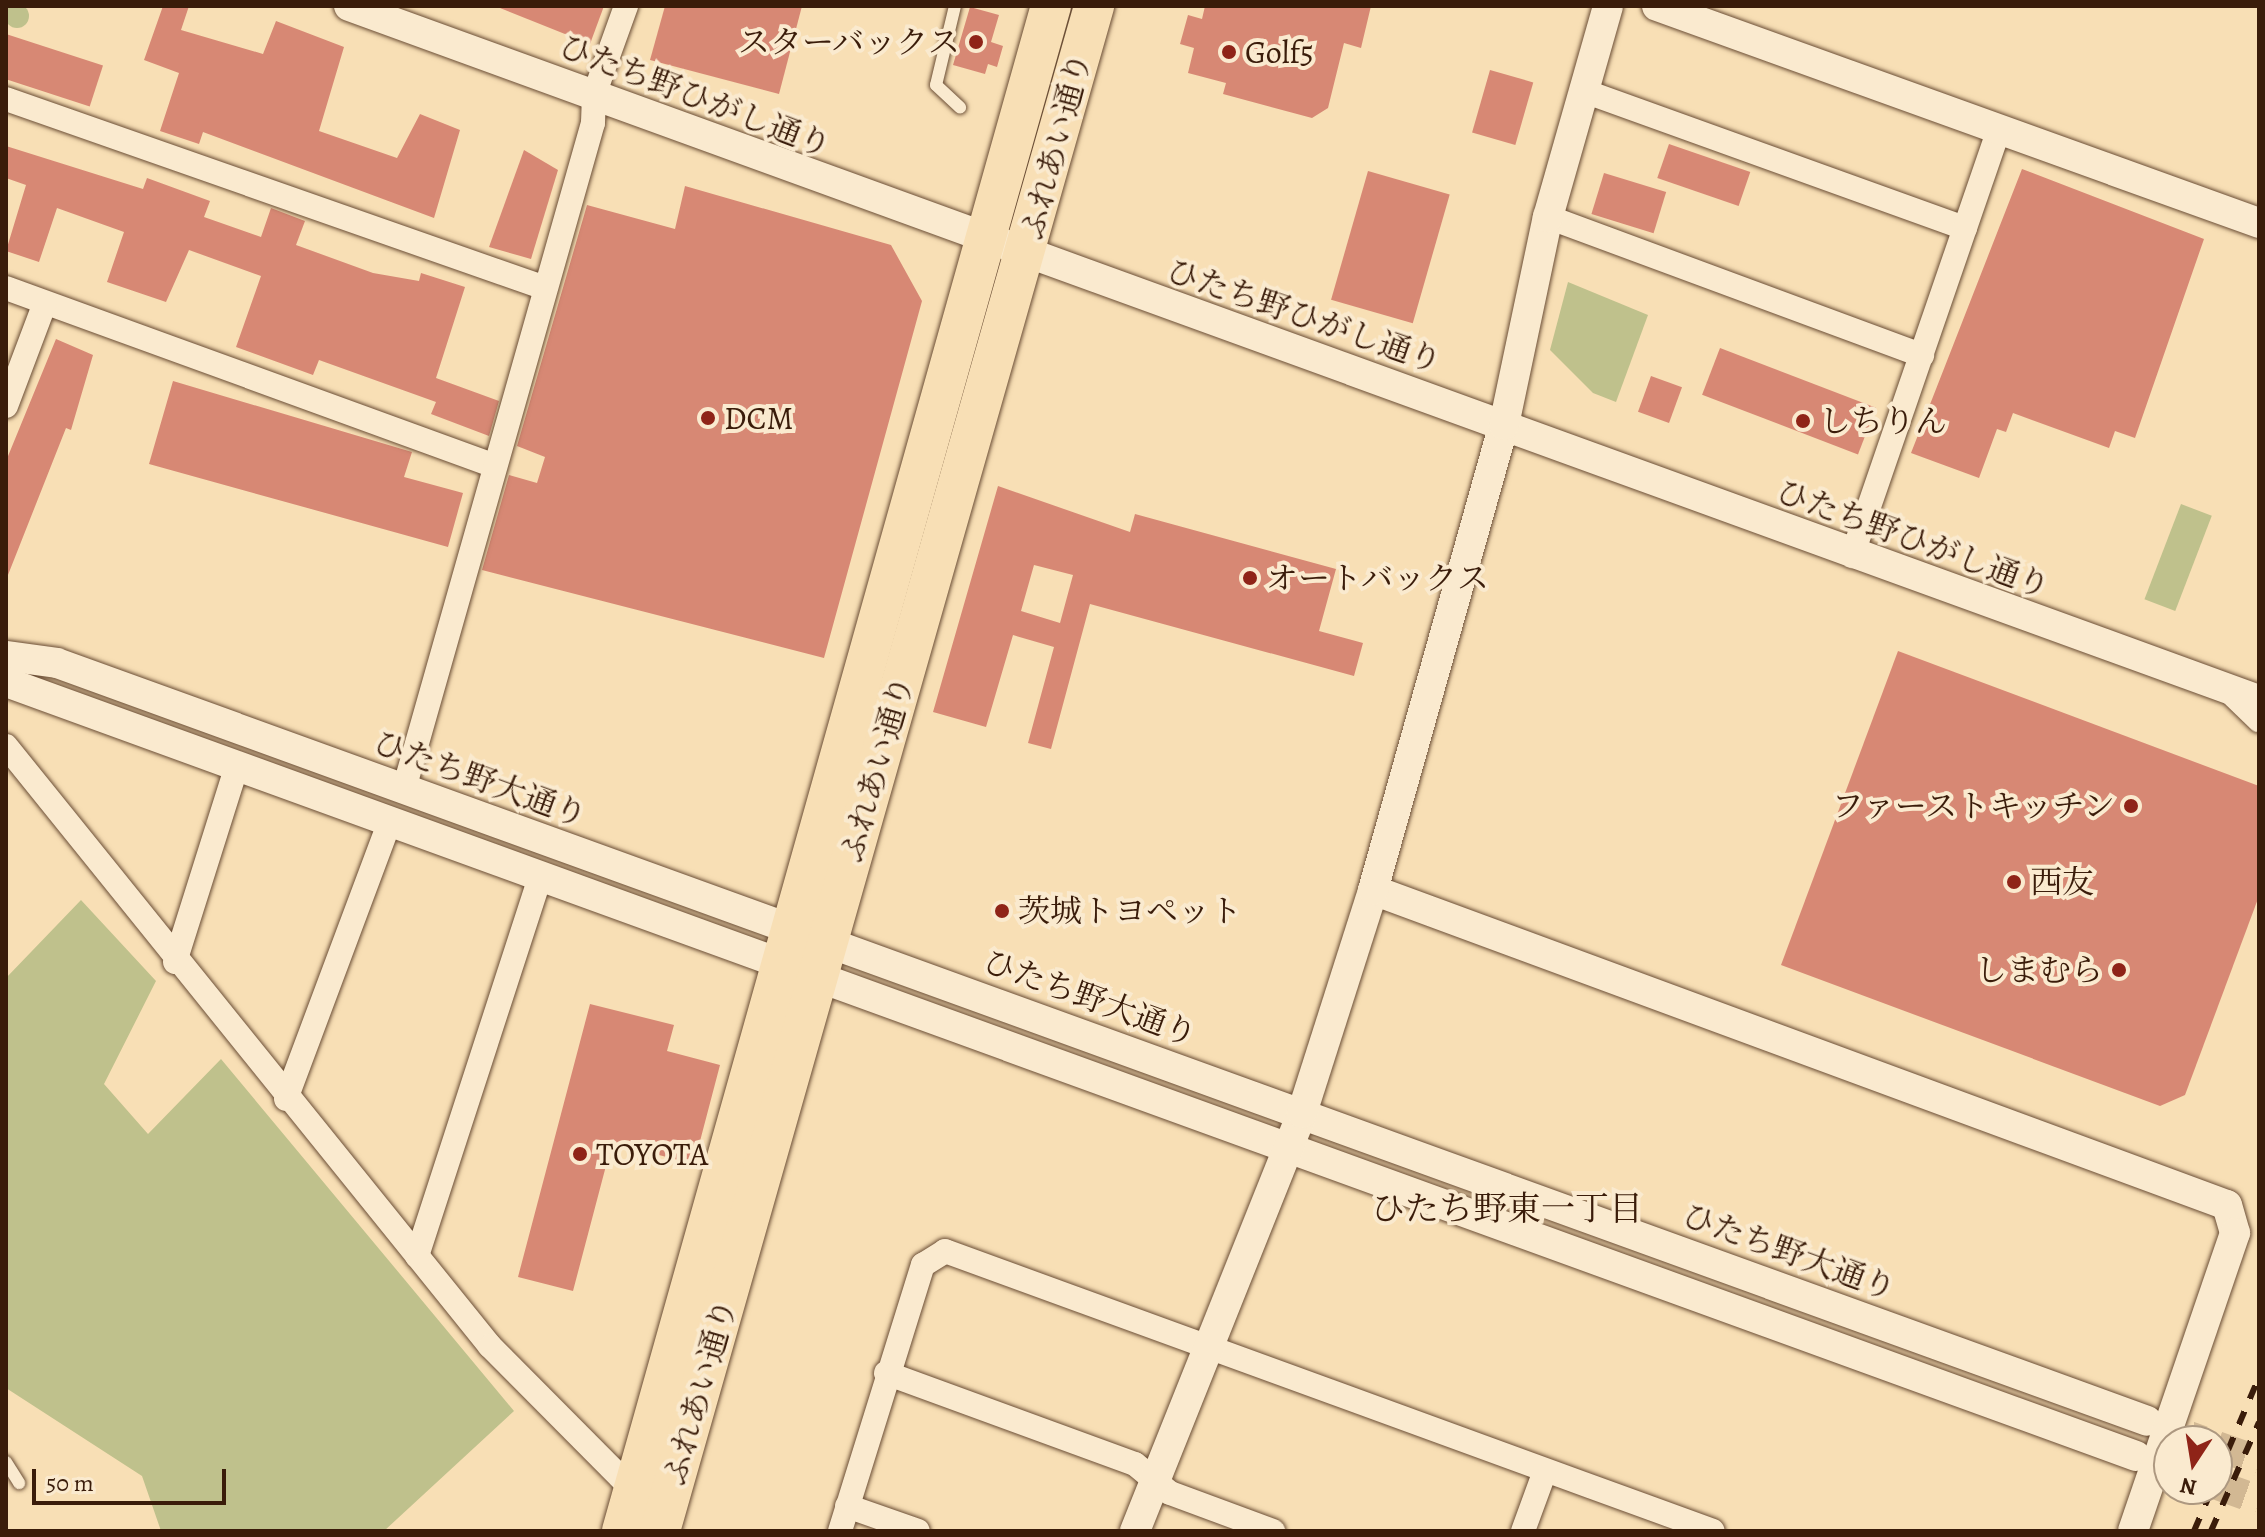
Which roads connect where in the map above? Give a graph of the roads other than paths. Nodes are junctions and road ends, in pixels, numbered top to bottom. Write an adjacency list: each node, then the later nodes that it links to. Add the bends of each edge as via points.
1 (349, 6): 9 (street, ひたち野ひがし通り)
2 (626, 6): 9 (street)
3 (955, 6): 11 (lane, via 936,85)
4 (1051, 6): 16 (main road, ふれあい通り)
5 (1094, 6): 17 (main road, ふれあい通り)
6 (1608, 6): 8 (street)
7 (1657, 6): 12 (street)
8 (1584, 91): 13 (street); 15 (street)
9 (594, 95): 16 (street, ひたち野ひがし通り); 19 (street)
10 (6, 99): 19 (street)
11 (960, 107)
12 (1999, 130): 14 (street); 15 (street)
13 (1548, 217): 21 (street); 23 (street)
14 (2259, 223)
15 (1965, 228): 21 (street)
16 (984, 241): 17 (street, ひたち野ひがし通り); 36 (main road, ふれあい通り)
17 (1025, 257): 23 (street, ひたち野ひがし通り); 36 (main road, ふれあい通り)
18 (6, 288): 20 (street)
19 (545, 288): 24 (street)
20 (45, 303): 22 (street); 24 (street)
21 (1922, 355): 25 (street)
22 (6, 406)
23 (1504, 425): 25 (street, ひたち野ひがし通り); 35 (street)
24 (495, 466): 32 (street)
25 (1852, 556): 28 (street, ひたち野ひがし通り)
26 (6, 656): 32 (street, ひたち野大通り, via 57,663)
27 (6, 682): 31 (street, ひたち野大通り)
28 (2246, 698): 29 (street)
29 (2259, 720)
30 (6, 746): 37 (street)
31 (237, 765): 33 (street, ひたち野大通り); 37 (street)
32 (404, 789): 36 (street, ひたち野大通り)
33 (389, 824): 34 (street, ひたち野大通り); 38 (street)
34 (539, 881): 36 (street, ひたち野大通り); 41 (street)
35 (1373, 890): 39 (street); 60 (street, via 2227,1205 2235,1233)
36 (804, 954): 39 (street, ひたち野大通り); 40 (street, ひたち野大通り); 50 (main road, ふれあい通り); 53 (main road, ふれあい通り)
37 (175, 962): 38 (street)
38 (286, 1099): 41 (street)
39 (1302, 1113): 40 (street); 44 (street, ひたち野大通り)
40 (1287, 1150): 42 (street); 45 (street, ひたち野大通り)
41 (417, 1256): 50 (street, via 490,1346)
42 (1208, 1346): 43 (street, via 945,1251 923,1265); 47 (street); 48 (street)
43 (886, 1373): 48 (street, via 1135,1464); 51 (street)
44 (2147, 1421)
45 (2136, 1456)
46 (6, 1462): 49 (lane)
47 (1545, 1471): 58 (street); 59 (street)
48 (1156, 1480): 56 (street); 57 (street, via 1170,1493)
49 (19, 1483)
50 (634, 1491): 52 (main road, ふれあい通り)
51 (847, 1506): 54 (street); 55 (street)
52 (622, 1531)
53 (660, 1531)
54 (840, 1531)
55 (918, 1531)
56 (1135, 1531)
57 (1273, 1531)
58 (1523, 1531)
59 (1713, 1531)
60 (2133, 1531)

